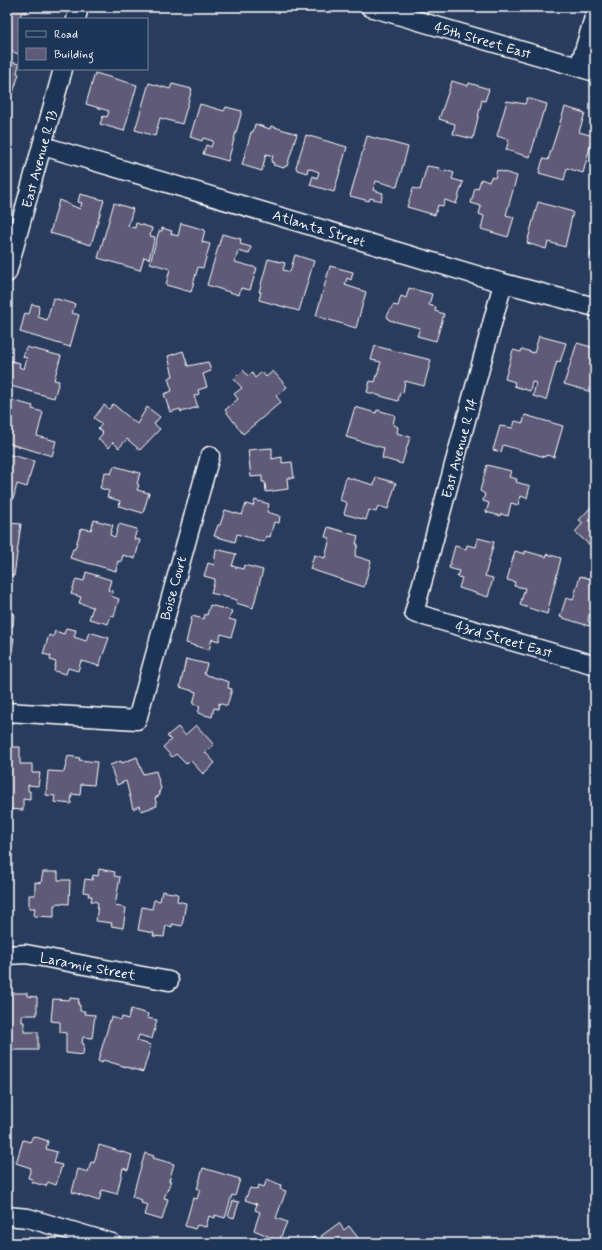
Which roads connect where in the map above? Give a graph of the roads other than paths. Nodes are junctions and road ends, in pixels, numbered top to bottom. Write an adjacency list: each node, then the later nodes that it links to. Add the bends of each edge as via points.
1 (80, 7): 4 (street)
2 (370, 7): 6 (street, 45th Street East)
3 (595, 14): 6 (street)
4 (76, 18)
5 (63, 70): 7 (street, East Avenue R 13)
6 (587, 70)
7 (43, 146): 8 (street, East Avenue R 13); 9 (street, Atlanta Street)
8 (7, 273)
9 (504, 283): 10 (street, Atlanta Street); 12 (street, East Avenue R 14)
10 (595, 307)
11 (210, 456): 14 (street, Boise Court, via 137,720)
12 (414, 614): 13 (street, 43rd Street East)
13 (595, 665)
14 (7, 712)
15 (7, 955): 16 (street, Laramie Street, via 26,954)
16 (169, 981)
17 (7, 1216): 18 (street, via 28,1218)
18 (112, 1243)

